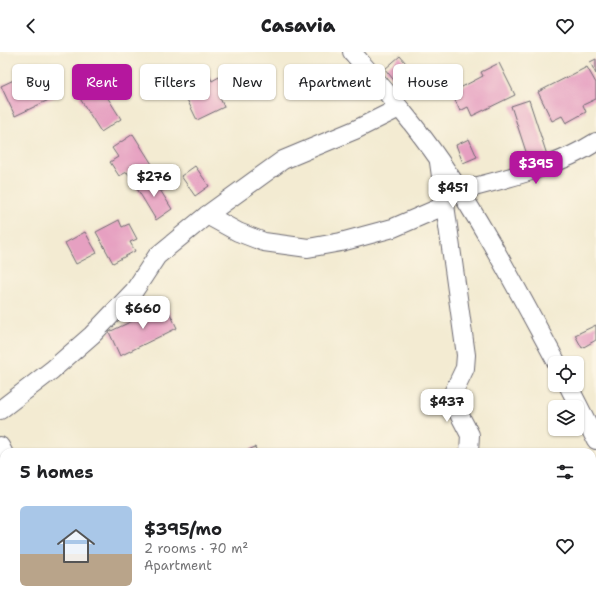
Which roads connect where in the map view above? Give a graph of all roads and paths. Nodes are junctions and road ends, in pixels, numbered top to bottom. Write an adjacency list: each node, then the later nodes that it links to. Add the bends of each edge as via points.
1 (352, 52): 2 (street)
2 (399, 108): 4 (street); 7 (street, via 355,130 283,160)
3 (596, 142): 5 (street, via 580,152 538,169)
4 (438, 159): 5 (street); 6 (street)
5 (460, 191): 8 (street)
6 (444, 206): 7 (street, via 392,228 308,248 264,242 238,232); 12 (street, via 466,354 465,368 453,393 458,412 470,436)
7 (207, 215): 10 (street, via 158,256 134,291 92,335)
8 (553, 356)
9 (572, 392): 11 (street)
10 (0, 410)
11 (596, 440)
12 (469, 448)

